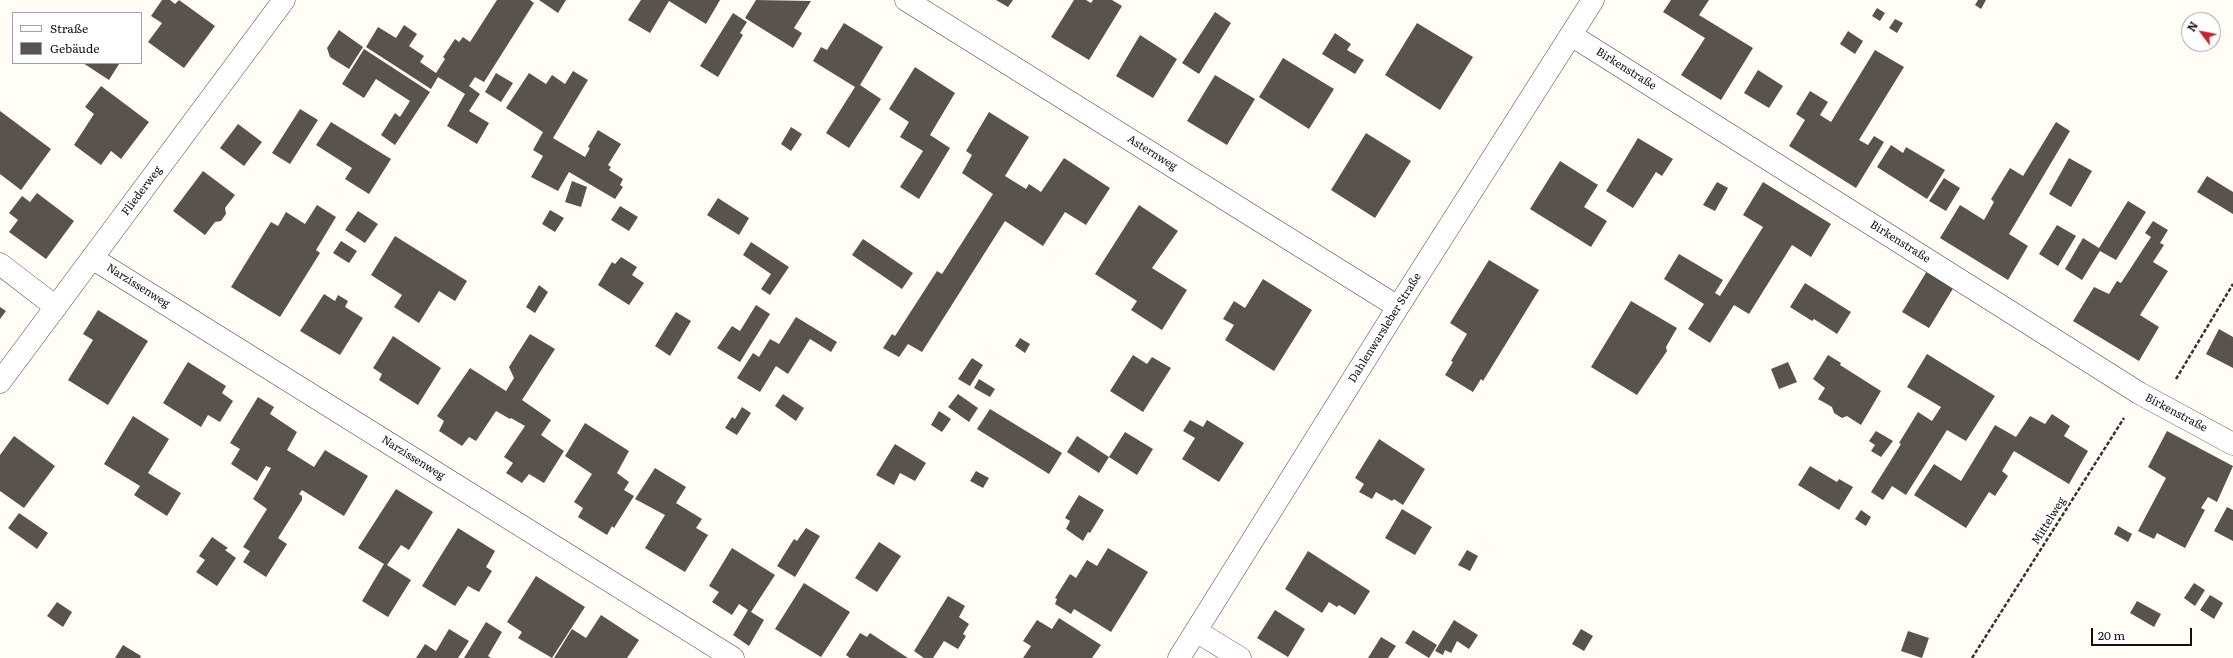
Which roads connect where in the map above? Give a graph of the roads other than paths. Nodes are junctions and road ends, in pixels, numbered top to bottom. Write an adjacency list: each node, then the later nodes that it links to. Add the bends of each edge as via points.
1 (284, 0): 5 (street, Fliederweg)
2 (906, 0): 7 (street, Asternweg)
3 (1593, 0): 4 (street, Dahlenwarsleber Straße)
4 (1571, 35): 7 (street, Dahlenwarsleber Straße); 10 (street, Birkenstraße, via 2160,406)
5 (92, 258): 8 (street, Fliederweg); 12 (street, Narzissenweg)
6 (0, 264): 8 (street)
7 (1398, 307): 11 (street, Dahlenwarsleber Straße)
8 (56, 308): 9 (street, Fliederweg)
9 (0, 382)
10 (2233, 444)
11 (1196, 631): 13 (street, Dahlenwarsleber Straße); 14 (street)
12 (733, 658)
13 (1179, 658)
14 (1240, 658)

